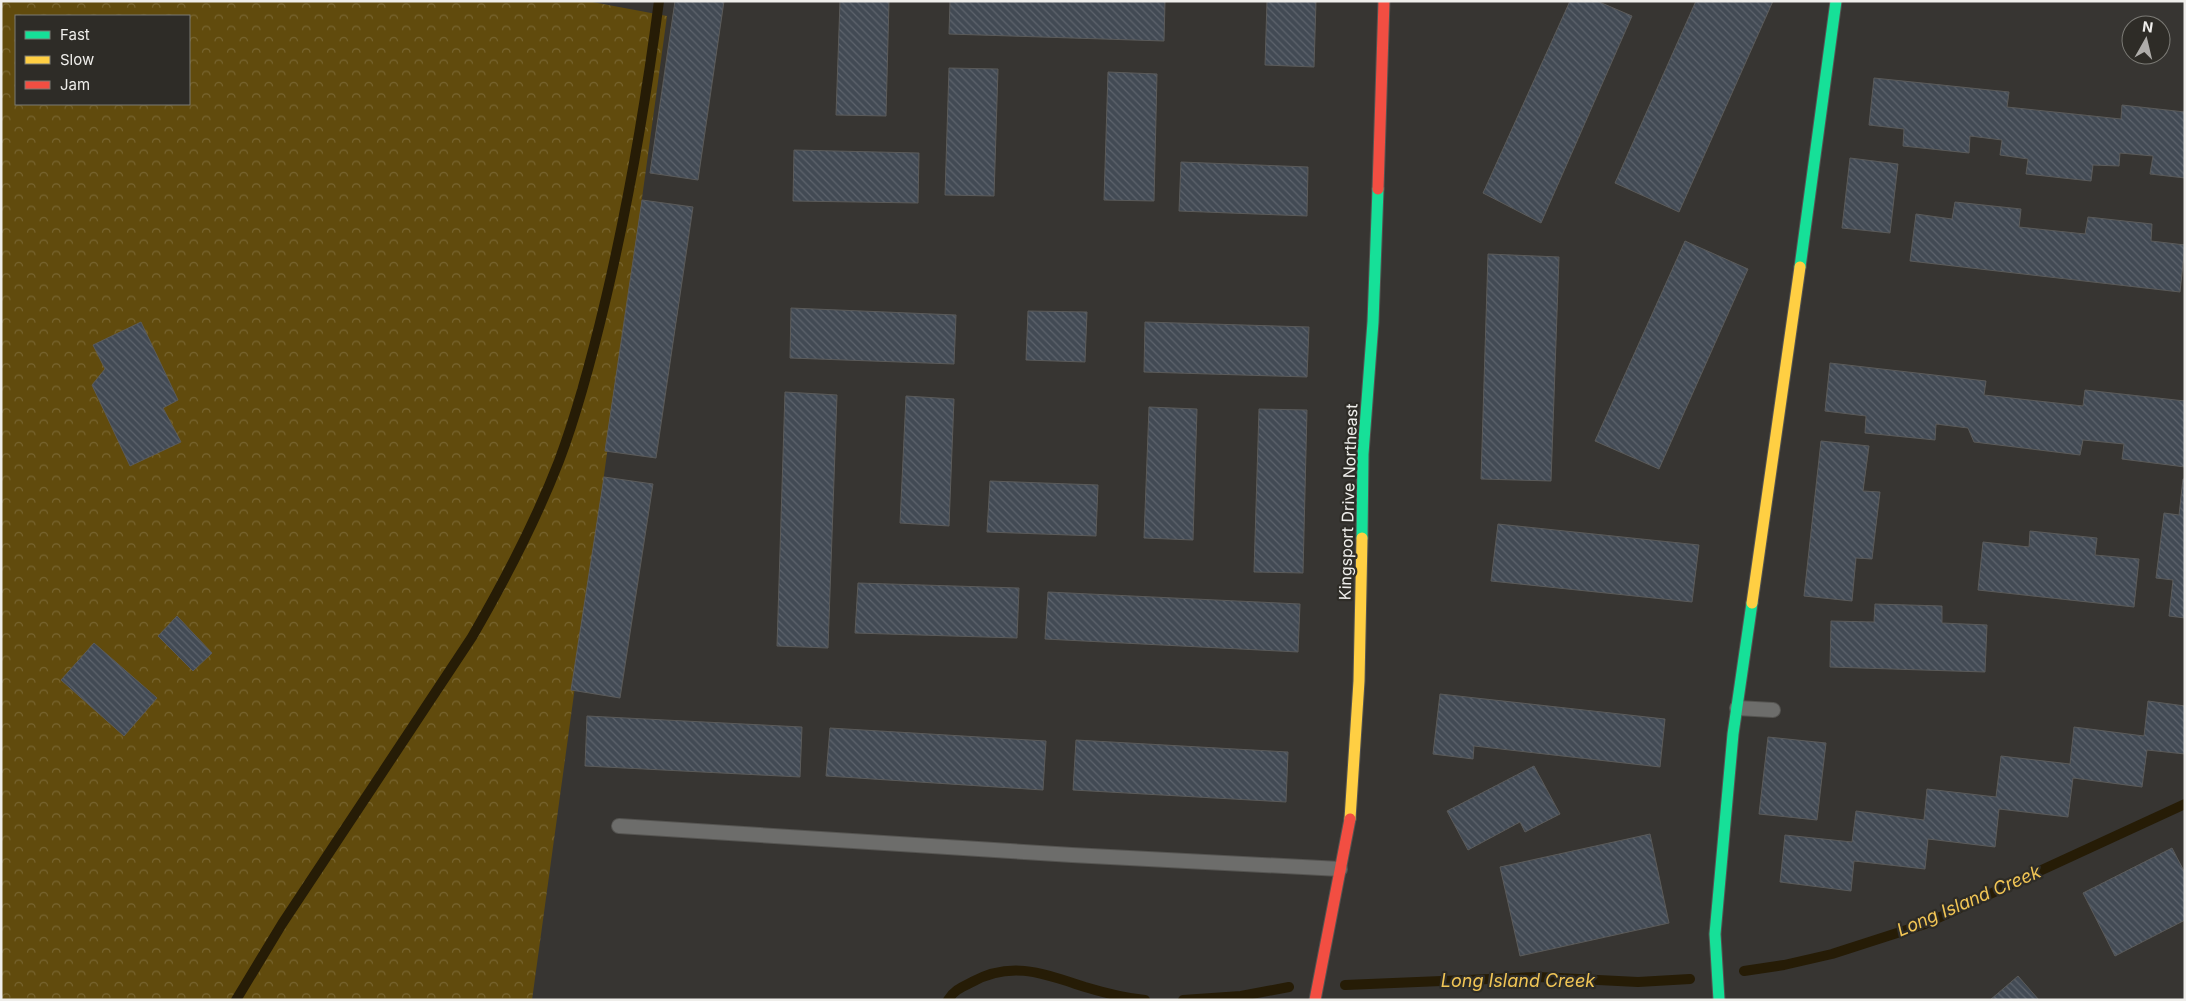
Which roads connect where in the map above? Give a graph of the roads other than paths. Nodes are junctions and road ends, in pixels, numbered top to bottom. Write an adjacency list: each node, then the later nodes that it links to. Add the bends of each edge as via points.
1 (1384, 1): 6 (street, Kingsport Drive Northeast, via 1373,322 1362,454 1359,689 1352,811)
2 (1836, 1): 3 (street)
3 (1736, 708): 4 (lane); 8 (street, via 1715,934)
4 (1773, 710)
5 (619, 826): 6 (lane)
6 (1340, 869): 7 (street, Kingsport Drive Northeast)
7 (1315, 1000)
8 (1719, 1000)

